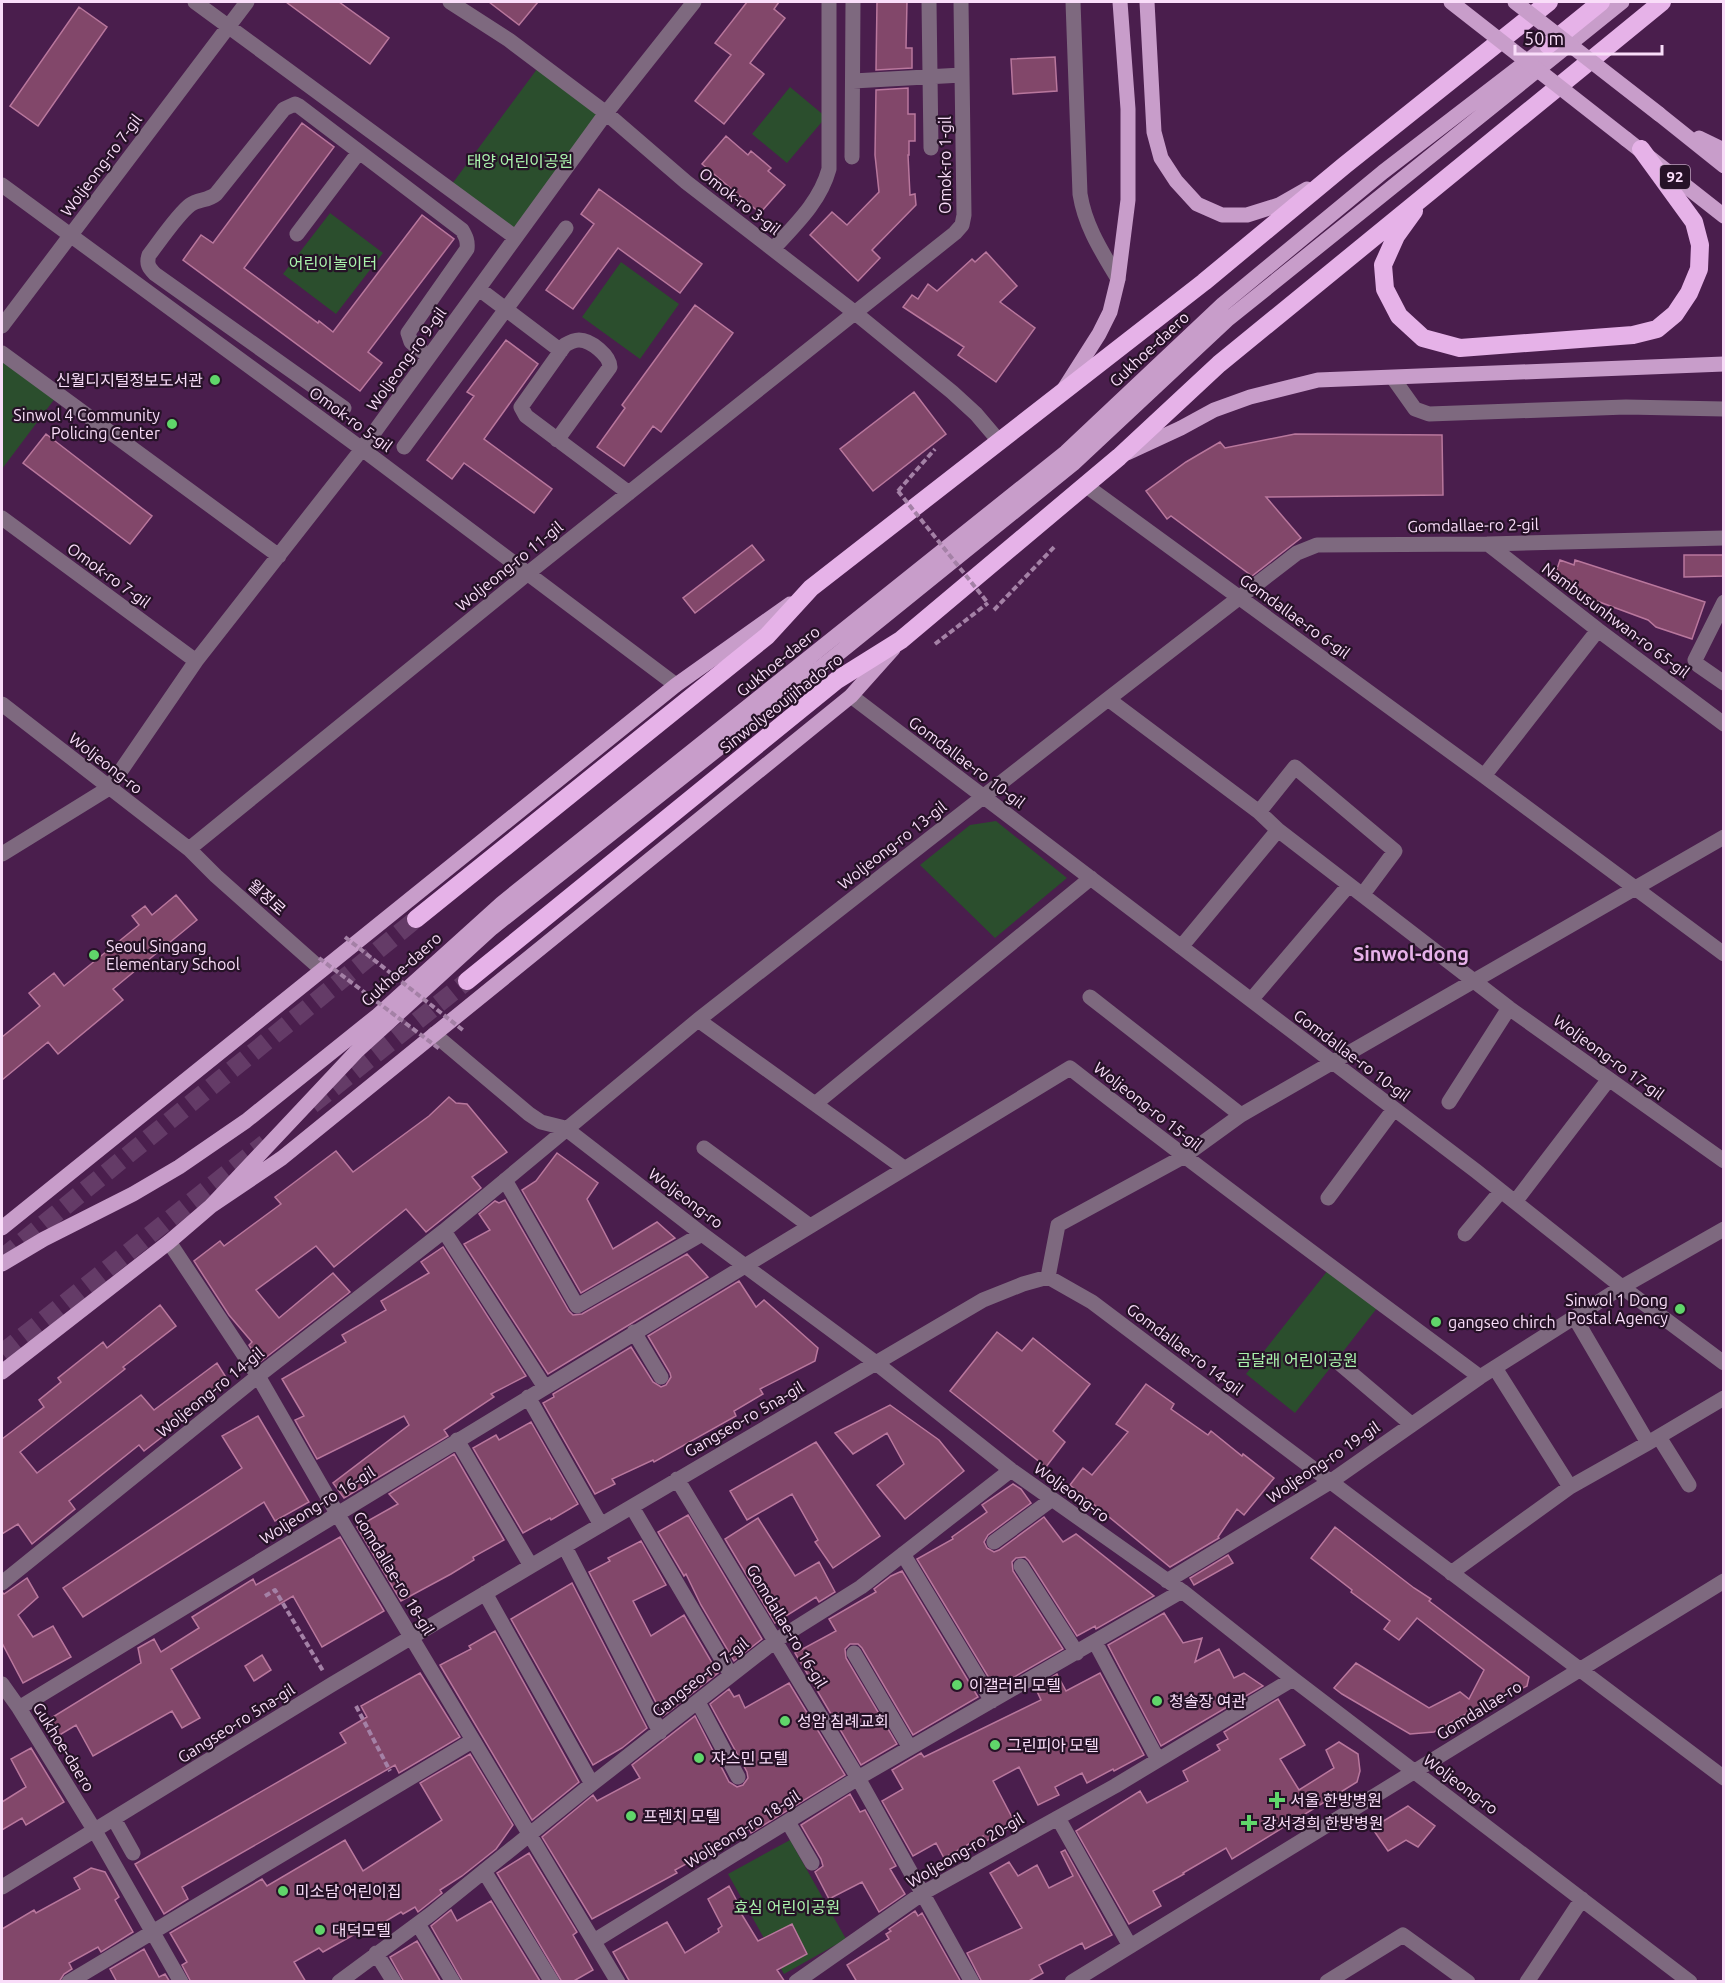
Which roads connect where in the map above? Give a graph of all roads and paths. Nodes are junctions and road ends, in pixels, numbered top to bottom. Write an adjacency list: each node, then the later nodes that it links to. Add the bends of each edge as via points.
1 (195, 2): 18 (street)
2 (247, 2): 18 (street, Woljeong-ro 7-gil)
3 (450, 2): 23 (street, Omok-ro 3-gil, via 509,40)
4 (694, 2): 23 (street, Woljeong-ro 9-gil)
5 (829, 2): 39 (street, via 829,169 809,208)
6 (853, 2): 22 (street)
7 (929, 2): 21 (street)
8 (961, 2): 20 (street, Omok-ro 1-gil)
9 (1073, 2): 40 (street, via 1081,202 1087,223)
10 (1120, 2): 40 (main road, via 1128,110 1128,200)
11 (1147, 2): 30 (main road, via 1154,132 1161,158 1197,204 1222,215 1247,215 1279,205)
12 (1451, 2): 25 (main road, 92, bridge)
13 (1515, 2): 24 (main road, 92, bridge)
14 (1549, 2): 30 (highway)
15 (1600, 2): 19 (highway)
16 (1622, 2): 122 (main road, Gukhoe-daero, via 1227,320 1064,471 492,928 356,1052)
17 (1662, 2): 33 (highway, Sinwolyeouijihado-ro)
18 (229, 26): 37 (street, Woljeong-ro 7-gil); 38 (street)
19 (1548, 45): 130 (main road, Gukhoe-daero, via 1383,172 1223,304 1066,452 502,903 378,1015 246,1121 133,1194)
20 (962, 75): 21 (street); 43 (street, Omok-ro 1-gil, via 962,225)
21 (930, 77): 22 (street); 26 (street)
22 (853, 81): 29 (street)
23 (606, 113): 38 (street, Woljeong-ro 9-gil); 39 (street, Omok-ro 3-gil)
24 (1665, 118): 27 (main road); 31 (main road, 92)
25 (1634, 144): 33 (highway, via 1694,222 1700,245 1699,269 1675,314 1657,329 1633,335 1460,348 1423,338 1399,316 1385,289 1383,265 1396,236); 34 (main road, 92)
26 (931, 148)
27 (1724, 150)
28 (359, 152): 36 (street); 47 (street, via 462,230 467,239 464,255 408,333 411,342); 51 (street, via 299,106 284,109 216,194 187,207 147,261 155,274)
29 (852, 157)
30 (1345, 165): 50 (highway)
31 (1724, 166)
32 (2, 185): 37 (street, Omok-ro 5-gil)
33 (1426, 194): 58 (highway, Sinwolyeouijihado-ro, via 1219,364)
34 (1724, 216)
35 (566, 228): 42 (street)
36 (297, 234)
37 (70, 235): 44 (street, Woljeong-ro 7-gil); 57 (street, Omok-ro 5-gil)
38 (515, 237): 41 (street, Woljeong-ro 9-gil)
39 (772, 249): 43 (street, Omok-ro 3-gil)
40 (1118, 279): 50 (main road, via 1110,312)
41 (479, 288): 42 (street); 47 (street, Woljeong-ro 9-gil)
42 (506, 309): 45 (street); 55 (street)
43 (854, 312): 54 (street, Omok-ro 3-gil, via 952,392); 60 (street, Woljeong-ro 11-gil)
44 (2, 326)
45 (561, 351): 53 (street, via 521,407 526,416); 53 (street, via 570,342 583,340 605,355 610,367)
46 (2, 353): 65 (street)
47 (429, 357): 57 (street, Woljeong-ro 9-gil)
48 (1724, 364): 49 (main road)
49 (1393, 378): 52 (street, via 1415,409 1429,414 1626,407); 58 (main road, via 1318,380 1250,397 1214,410)
50 (1061, 394): 54 (highway)
51 (344, 408)
52 (1724, 409)
53 (557, 440): 60 (street)
54 (999, 441): 67 (highway)
55 (404, 447)
56 (935, 449): 73 (path, bridge, via 898,491 988,603)
57 (362, 450): 65 (street, Woljeong-ro 9-gil); 66 (street, Omok-ro 5-gil)
58 (1119, 457): 59 (highway, Sinwolyeouijihado-ro)
59 (1085, 485): 68 (street, Gomdallae-ro 6-gil); 72 (highway, Sinwolyeouijihado-ro)
60 (629, 493): 66 (street, Woljeong-ro 11-gil)
61 (2, 518): 74 (street, Omok-ro 7-gil)
62 (1724, 538): 63 (street, Gomdallae-ro 2-gil)
63 (1488, 544): 68 (street, Gomdallae-ro 2-gil, via 1317,545 1297,553); 71 (street, Nambusunhwan-ro 65-gil)
64 (1056, 545): 70 (path)
65 (279, 556): 74 (street, Woljeong-ro 9-gil)
66 (527, 574): 76 (street, Omok-ro 5-gil); 87 (street, Woljeong-ro 11-gil)
67 (812, 588): 76 (main road); 93 (highway, via 767,636)
68 (1238, 597): 78 (street, Woljeong-ro 13-gil); 81 (street, Gomdallae-ro 6-gil)
69 (1724, 602): 75 (street, via 1695,660)
70 (994, 610)
71 (1598, 630): 80 (street, Nambusunhwan-ro 65-gil); 81 (street)
72 (901, 640): 77 (main road); 98 (highway, Sinwolyeouijihado-ro, via 837,680)
73 (935, 644)
74 (196, 662): 82 (street, Woljeong-ro 9-gil)
75 (1724, 683)
76 (676, 685): 97 (main road)
77 (851, 696): 83 (street, Gomdallae-ro 10-gil); 105 (main road)
78 (1108, 699): 83 (street, Woljeong-ro 13-gil); 84 (street)
79 (2, 704): 82 (street, Woljeong-ro)
80 (1724, 724)
81 (1484, 776): 91 (street, Gomdallae-ro 6-gil)
82 (109, 788): 87 (street, Woljeong-ro); 88 (street)
83 (983, 796): 89 (street, Gomdallae-ro 10-gil); 103 (street, Woljeong-ro 13-gil)
84 (1259, 812): 85 (street); 92 (street, via 1295,767 1395,851)
85 (1278, 830): 90 (street); 95 (street)
86 (1724, 837): 91 (street)
87 (189, 849): 97 (street, 월정로)
88 (2, 854)
89 (1091, 878): 95 (street, Gomdallae-ro 10-gil); 110 (street)
90 (1349, 885): 92 (street); 101 (street)
91 (1635, 888): 96 (street, Gomdallae-ro 6-gil); 99 (street)
92 (1363, 894): 99 (street)
93 (416, 919)
94 (345, 937): 104 (path, bridge)
95 (1181, 947): 101 (street, Gomdallae-ro 10-gil)
96 (1724, 954)
97 (320, 964): 106 (path, bridge); 124 (main road)
98 (467, 981)
99 (1475, 981): 102 (street, Woljeong-ro 17-gil); 107 (street)
100 (1090, 997): 112 (street)
101 (1251, 1000): 107 (street, Gomdallae-ro 10-gil)
102 (1509, 1008): 108 (street, Woljeong-ro 17-gil); 109 (street)
103 (698, 1020): 110 (street); 113 (street, Woljeong-ro 13-gil)
104 (464, 1031)
105 (434, 1034): 113 (street, Woljeong-ro, via 529,1114 541,1122); 122 (main road, via 282,1158)
106 (441, 1050)
107 (1332, 1063): 111 (street, Gomdallae-ro 10-gil); 112 (street)
108 (1609, 1079): 116 (street, Woljeong-ro 17-gil); 121 (street)
109 (1449, 1102)
110 (815, 1104): 117 (street)
111 (1394, 1109): 119 (street, Gomdallae-ro 10-gil); 120 (street)
112 (1241, 1115): 115 (street)
113 (566, 1128): 118 (street, Woljeong-ro 14-gil); 127 (street, Woljeong-ro)
114 (704, 1148): 123 (street)
115 (1183, 1157): 117 (street, Woljeong-ro 15-gil, via 1070,1068); 132 (street, via 1058,1225); 143 (street, Woljeong-ro 15-gil)
116 (1724, 1161)
117 (904, 1168): 123 (street, Woljeong-ro 15-gil)
118 (505, 1180): 126 (street, Woljeong-ro 14-gil); 127 (street, via 577,1306)
119 (1502, 1191): 121 (street, Gomdallae-ro 10-gil); 128 (street)
120 (1328, 1198)
121 (1515, 1202): 133 (street, Gomdallae-ro 10-gil)
122 (211, 1206): 129 (main road)
123 (810, 1226): 131 (street, Woljeong-ro 15-gil)
124 (2, 1228)
125 (1724, 1229): 133 (street, Woljeong-ro 19-gil)
126 (444, 1230): 141 (street, Woljeong-ro 14-gil); 144 (street)
127 (702, 1234): 131 (street, Woljeong-ro)
128 (1465, 1234)
129 (169, 1242): 140 (main road); 141 (street, Gomdallae-ro 18-gil)
130 (2, 1264)
131 (746, 1266): 135 (street, Woljeong-ro 16-gil); 138 (street, Woljeong-ro)
132 (1048, 1277): 138 (street, via 983,1300); 152 (street, Gomdallae-ro 14-gil, via 1092,1302)
133 (1622, 1287): 134 (street, Woljeong-ro 19-gil); 137 (street, Gomdallae-ro 10-gil)
134 (1575, 1318): 139 (street, Woljeong-ro 19-gil); 149 (street)
135 (634, 1332): 142 (street); 144 (street, Woljeong-ro 16-gil)
136 (1338, 1362): 147 (street)
137 (1724, 1363)
138 (876, 1364): 150 (street, Woljeong-ro); 151 (street, Gangseo-ro 5na-gil)
139 (1495, 1368): 143 (street, Woljeong-ro 19-gil); 154 (street)
140 (2, 1372)
141 (258, 1376): 157 (street, Gomdallae-ro 18-gil); 167 (street, Woljeong-ro 14-gil)
142 (661, 1377)
143 (1480, 1377): 147 (street, Woljeong-ro 19-gil)
144 (544, 1386): 145 (street, Woljeong-ro 16-gil)
145 (528, 1397): 148 (street, Woljeong-ro 16-gil); 158 (street)
146 (1724, 1398): 149 (street)
147 (1411, 1424): 152 (street, Woljeong-ro 19-gil)
148 (457, 1440): 157 (street, Woljeong-ro 16-gil); 162 (street)
149 (1654, 1440): 153 (street); 154 (street)
150 (1011, 1470): 155 (street, Woljeong-ro); 161 (street, Gangseo-ro 7-gil)
151 (677, 1479): 156 (street, Gangseo-ro 5na-gil); 172 (street, Gomdallae-ro 16-gil)
152 (1330, 1482): 164 (street, Gomdallae-ro 14-gil); 165 (street, Woljeong-ro 19-gil)
153 (1689, 1485)
154 (1570, 1487): 164 (street)
155 (1051, 1500): 159 (street); 165 (street, Woljeong-ro)
156 (632, 1507): 158 (street, Gangseo-ro 5na-gil); 177 (street)
157 (338, 1515): 171 (street, Gomdallae-ro 18-gil); 184 (street, Woljeong-ro 16-gil)
158 (601, 1525): 160 (street, Gangseo-ro 5na-gil)
159 (994, 1542)
160 (565, 1547): 162 (street, Gangseo-ro 5na-gil); 185 (street)
161 (903, 1554): 172 (street, Gangseo-ro 7-gil, via 861,1587); 181 (street)
162 (531, 1566): 169 (street, Gangseo-ro 5na-gil)
163 (1021, 1566): 175 (street)
164 (1451, 1573): 176 (street, Gomdallae-ro 14-gil)
165 (1167, 1581): 168 (street, Woljeong-ro)
166 (1724, 1581): 176 (street, Gomdallae-ro)
167 (2, 1583)
168 (1182, 1592): 173 (street, Woljeong-ro 18-gil); 178 (street, Woljeong-ro)
169 (485, 1593): 171 (street, Gangseo-ro 5na-gil); 193 (street)
170 (265, 1596): 180 (path, via 275,1590)
171 (411, 1638): 180 (street, Gangseo-ro 5na-gil); 186 (street, Gomdallae-ro 18-gil)
172 (775, 1641): 177 (street, Gangseo-ro 7-gil); 191 (street, Gomdallae-ro 16-gil)
173 (1095, 1642): 175 (street, Woljeong-ro 18-gil); 188 (street)
174 (854, 1653): 187 (street)
175 (1077, 1653): 181 (street, Woljeong-ro 18-gil)
176 (1579, 1670): 189 (street, Gomdallae-ro); 192 (street, Gomdallae-ro 14-gil)
177 (731, 1675): 182 (street, Gangseo-ro 7-gil)
178 (1293, 1679): 188 (street, Woljeong-ro 20-gil); 189 (street, Woljeong-ro)
179 (2, 1684): 184 (street, Gukhoe-daero)
180 (331, 1685): 196 (street, Gangseo-ro 5na-gil)
181 (992, 1701): 187 (street, Woljeong-ro 18-gil)
182 (698, 1702): 185 (street, Gangseo-ro 7-gil); 190 (street)
183 (356, 1706): 194 (path)
184 (19, 1708): 198 (street, Gukhoe-daero)
185 (660, 1732): 193 (street, Gangseo-ro 7-gil)
186 (472, 1741): 194 (street); 199 (street, Gomdallae-ro 18-gil)
187 (910, 1748): 191 (street, Woljeong-ro 18-gil)
188 (1158, 1760): 195 (street, Woljeong-ro 20-gil)
189 (1414, 1771): 205 (street, Woljeong-ro); 209 (street, Gomdallae-ro)
190 (738, 1777)
191 (858, 1778): 197 (street, Woljeong-ro 18-gil); 204 (street, Gomdallae-ro 16-gil)
192 (1724, 1778)
193 (592, 1784): 199 (street, Gangseo-ro 7-gil)
194 (398, 1785): 207 (street)
195 (1058, 1818): 204 (street, Woljeong-ro 20-gil); 209 (street)
196 (114, 1819): 198 (street, Gangseo-ro 5na-gil); 200 (street)
197 (788, 1822): 201 (street); 208 (street, Woljeong-ro 18-gil)
198 (95, 1831): 203 (street, Gangseo-ro 5na-gil); 207 (street, Gukhoe-daero)
199 (529, 1835): 202 (street, Gangseo-ro 7-gil); 208 (street, Gomdallae-ro 18-gil)
200 (133, 1853)
201 (812, 1863)
202 (484, 1871): 206 (street, Gangseo-ro 7-gil); 217 (street)
203 (3, 1881)
204 (923, 1893): 219 (street, Woljeong-ro 20-gil); 220 (street, Gomdallae-ro 16-gil)
205 (1582, 1899): 224 (street); 225 (street, Woljeong-ro)
206 (418, 1924): 210 (street, Gangseo-ro 7-gil); 216 (street)
207 (152, 1931): 212 (street); 213 (street, Gukhoe-daero)
208 (594, 1941): 218 (street, Gomdallae-ro 18-gil)
209 (1130, 1946): 211 (street, Gomdallae-ro)
210 (376, 1953): 214 (street, Gangseo-ro 7-gil); 215 (street)
211 (1096, 1975): 221 (street, Gomdallae-ro)
212 (69, 1982)
213 (181, 1982)
214 (339, 1982)
215 (394, 1982)
216 (453, 1982)
217 (552, 1982)
218 (618, 1982)
219 (796, 1982)
220 (972, 1982)
221 (1072, 1982)
222 (1327, 1982): 223 (street, via 1402,1935)
223 (1468, 1982)
224 (1527, 1982)
225 (1690, 1982)

